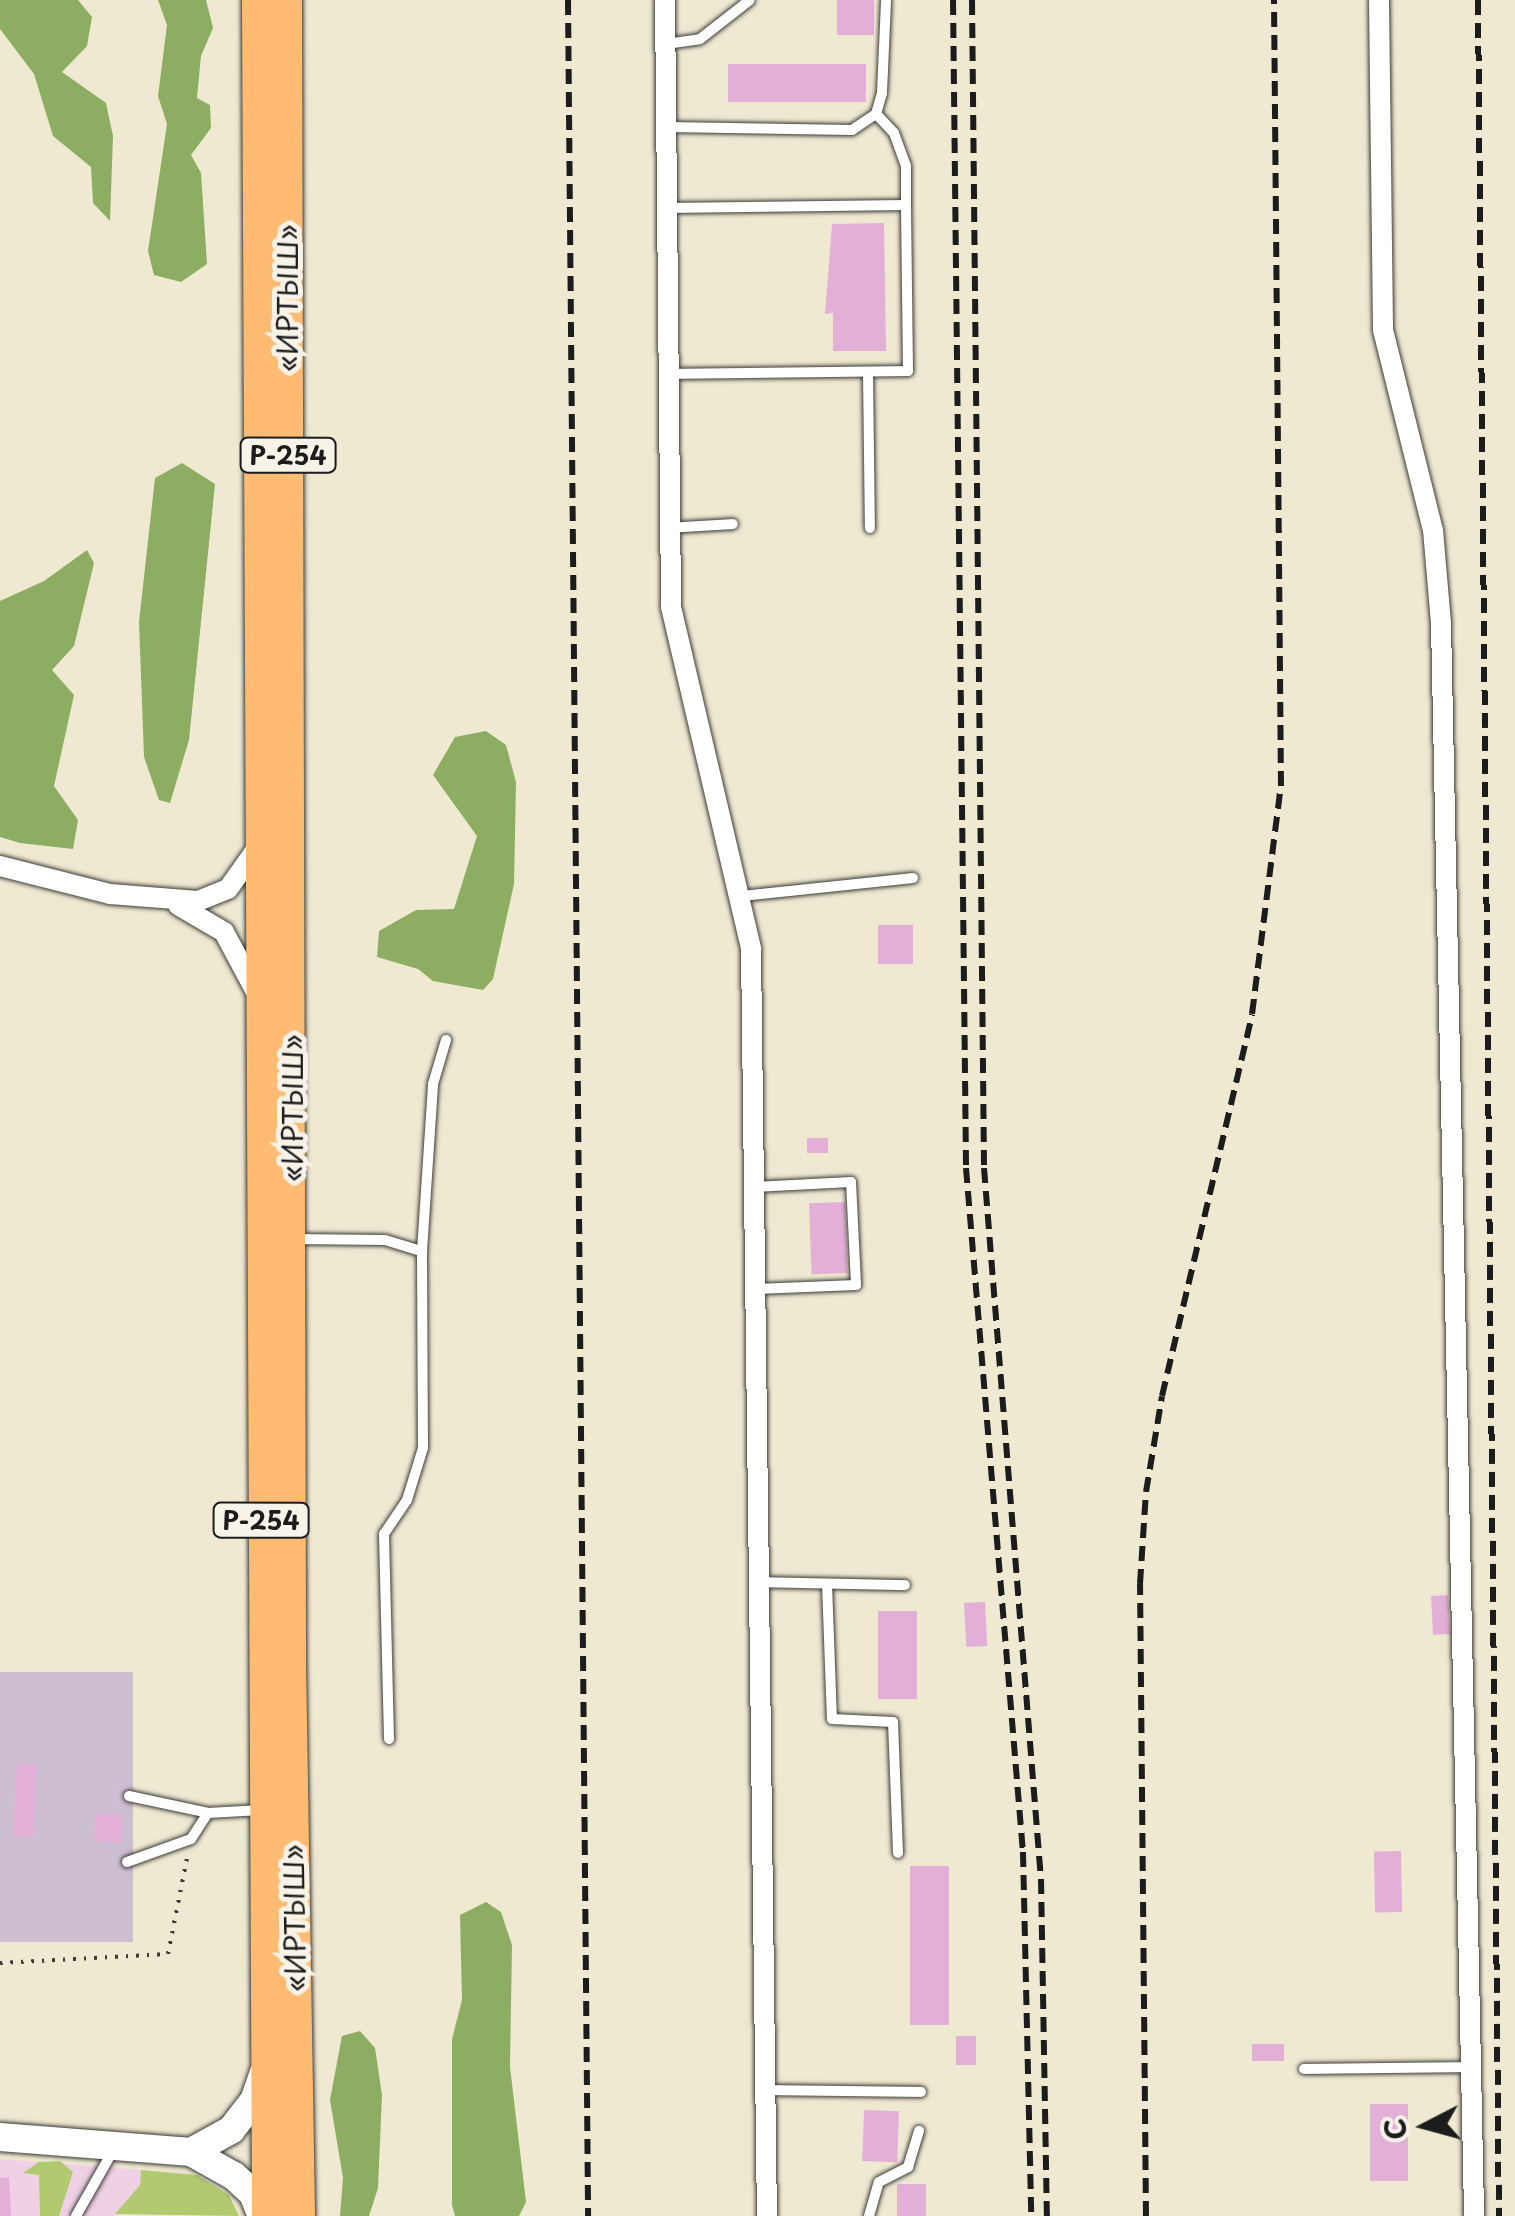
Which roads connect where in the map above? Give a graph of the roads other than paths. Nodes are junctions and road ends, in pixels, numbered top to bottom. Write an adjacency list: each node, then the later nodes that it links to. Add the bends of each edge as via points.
1 (258, 0): 17 (main road, «ИРТЫШ» / Р-254)
2 (286, 0): 25 (main road, «ИРТЫШ» / Р-254)
3 (666, 0): 7 (street)
4 (750, 0): 7 (lane, via 700,39)
5 (886, 0): 8 (lane)
6 (1379, 0): 38 (street, via 1382,330 1432,530 1440,623)
7 (666, 44): 9 (street)
8 (876, 114): 9 (lane, via 852,130); 10 (lane, via 894,133 906,166)
9 (666, 126): 11 (street)
10 (906, 205): 11 (lane); 12 (lane, via 908,371)
11 (666, 208): 13 (street)
12 (868, 372): 13 (lane); 16 (lane)
13 (667, 374): 15 (street)
14 (734, 524): 15 (lane)
15 (666, 528): 20 (street, via 678,654)
16 (870, 528)
17 (260, 823): 21 (street, via 254,857 228,890 198,901); 22 (main road, «ИРТЫШ» / Р-254)
18 (0, 866): 21 (street)
19 (912, 878): 20 (lane)
20 (742, 896): 24 (street, via 751,949)
21 (166, 900): 22 (street, via 224,932)
22 (260, 1001): 33 (main road, «ИРТЫШ» / Р-254)
23 (446, 1040): 26 (lane, via 434,1084)
24 (753, 1186): 27 (street); 27 (lane, via 851,1182 856,1285)
25 (292, 1239): 26 (lane, via 385,1240); 48 (main road, «ИРТЫШ» / Р-254, via 290,1662)
26 (422, 1250): 31 (lane, via 423,1448 408,1500 384,1534 381,1577)
27 (756, 1289): 28 (street)
28 (758, 1582): 29 (lane); 40 (street)
29 (827, 1584): 30 (lane); 35 (lane, via 832,1719 894,1722)
30 (905, 1586)
31 (389, 1739)
32 (129, 1796): 34 (lane)
33 (263, 1810): 34 (lane); 37 (main road, «ИРТЫШ» / Р-254)
34 (208, 1812): 36 (lane, via 191,1839)
35 (898, 1852)
36 (126, 1862)
37 (266, 2066): 45 (street, via 254,2101 231,2130); 47 (main road, «ИРТЫШ» / Р-254)
38 (1472, 2067): 39 (lane); 51 (street)
39 (1304, 2069)
40 (764, 2090): 41 (lane); 49 (street)
41 (921, 2092)
42 (919, 2130): 50 (lane, via 908,2167 879,2182)
43 (0, 2137): 44 (street)
44 (115, 2147): 45 (street); 46 (lane)
45 (191, 2152): 47 (street, via 234,2176)
46 (76, 2216)
47 (265, 2216)
48 (299, 2216)
49 (767, 2216)
50 (869, 2216)
51 (1474, 2216)

